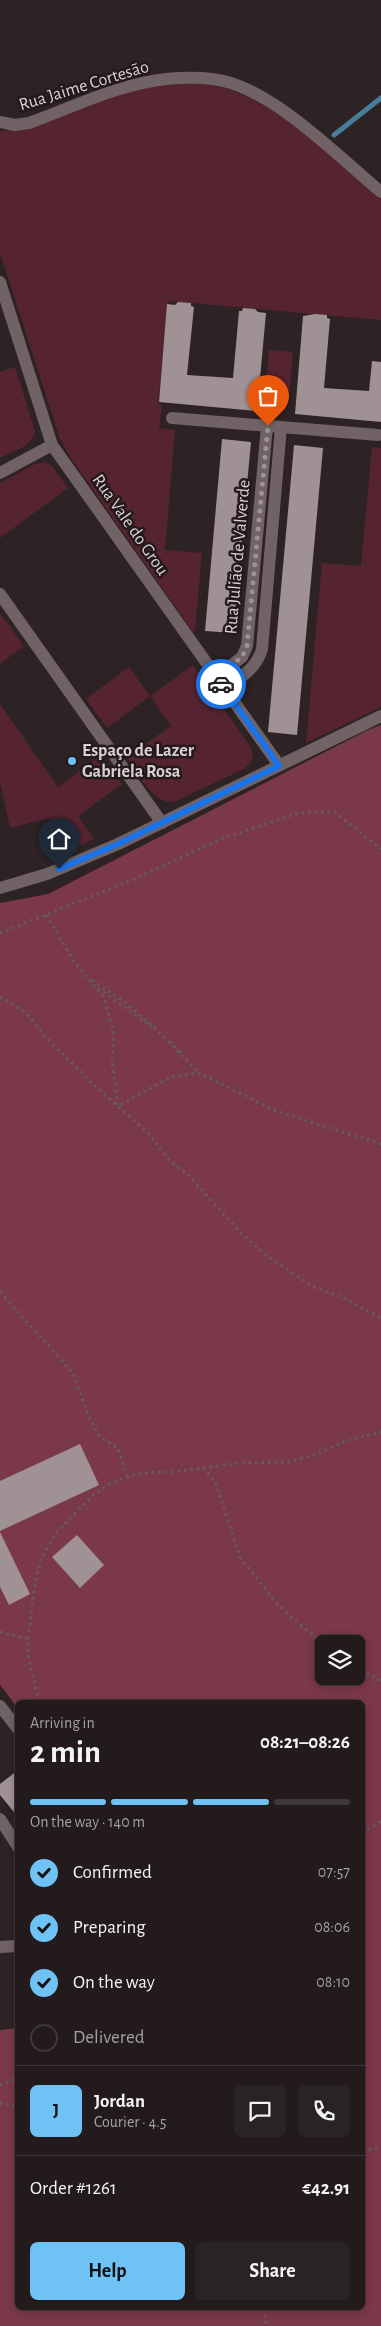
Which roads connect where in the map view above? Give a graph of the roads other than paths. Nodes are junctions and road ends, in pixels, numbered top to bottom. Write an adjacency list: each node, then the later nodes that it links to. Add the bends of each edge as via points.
1 (0, 122): 2 (street, Rua Jaime Cortesão, via 29,123 120,90 165,79 202,78 230,83 294,119)
2 (381, 192)
3 (0, 282): 8 (street, Rua Vale do Grou)
4 (172, 418): 5 (street)
5 (268, 426): 6 (street); 11 (street, Rua Julião de Valverde, via 247,646 242,657)
6 (281, 427): 7 (street); 12 (street, Rua Julião de Valverde, via 262,649 252,669)
7 (378, 435)
8 (52, 445): 9 (street); 11 (street, Rua Vale do Grou)
9 (0, 473)
10 (0, 594): 15 (street)
11 (216, 677): 12 (street, Rua Vale do Grou)
12 (225, 690): 14 (street, Rua Vale do Grou)
13 (381, 716): 14 (street)
14 (279, 766): 15 (street)
15 (162, 823): 16 (street, via 47,874)
16 (0, 888)
17 (0, 1706): 18 (street)
18 (15, 1725)
19 (0, 1819): 20 (street)
20 (15, 1842)
21 (15, 1946): 22 (street)
22 (0, 1947)

